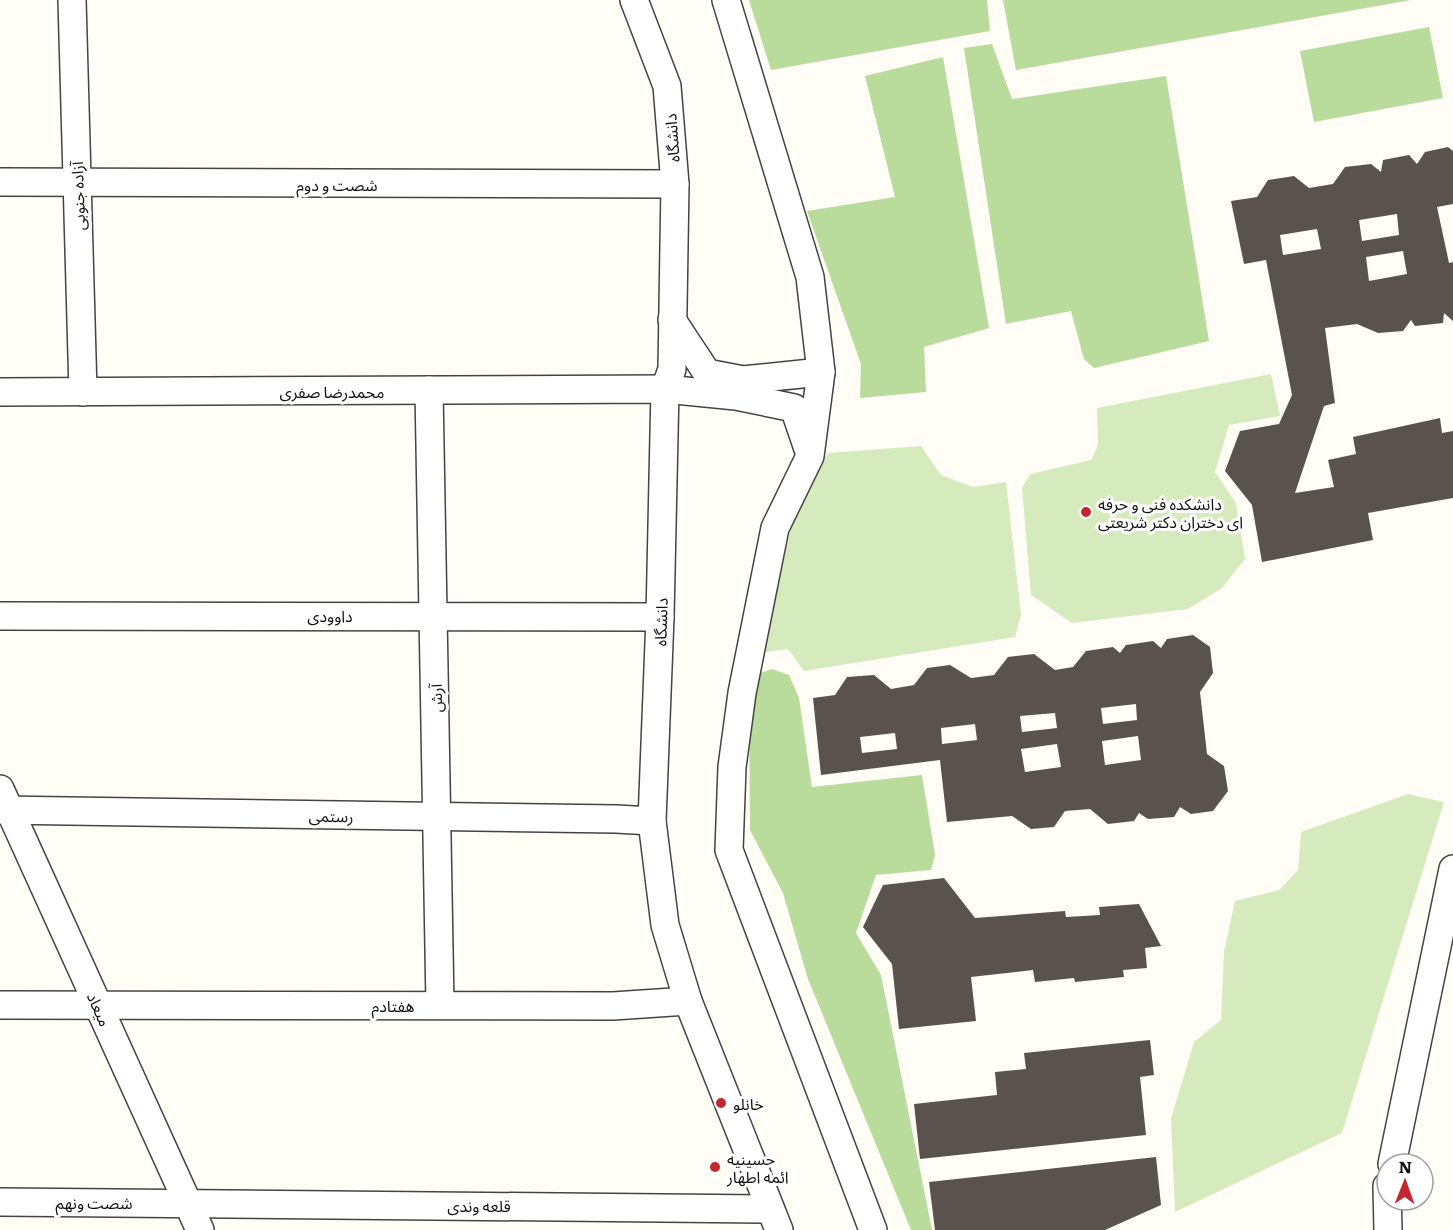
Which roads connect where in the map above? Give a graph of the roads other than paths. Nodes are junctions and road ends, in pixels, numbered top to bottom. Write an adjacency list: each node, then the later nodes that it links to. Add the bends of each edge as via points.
1 (72, 0): 5 (street, آزاده جنوبی)
2 (634, 0): 6 (street, دانشگاه, via 667,86)
3 (726, 0): 8 (street, via 810,277)
4 (0, 182): 5 (street, شصت و دوم)
5 (77, 184): 6 (street, شصت و دوم); 12 (street, آزاده جنوبی)
6 (675, 184): 7 (street, دانشگاه)
7 (672, 320): 8 (street, via 707,373 743,380); 9 (street, دانشگاه, via 672,369)
8 (821, 372): 13 (street)
9 (665, 389): 10 (street, محمدرضا صفری); 13 (street, محمدرضا صفری, via 736,396 794,408); 16 (street, دانشگاه)
10 (429, 390): 12 (street, محمدرضا صفری); 14 (street, آرش)
11 (0, 392): 12 (street, محمدرضا صفری)
12 (83, 392)
13 (810, 456): 31 (street, via 775,528 742,693 732,767 729,849)
14 (434, 615): 15 (street, داوودی); 16 (street, داوودی); 18 (street, آرش)
15 (0, 616)
16 (660, 617): 19 (street, دانشگاه)
17 (3, 803): 18 (street, رستمی); 24 (street, میعاد)
18 (437, 816): 19 (street, رستمی); 23 (street, آرش)
19 (652, 821): 21 (street, دانشگاه, via 665,925)
20 (1453, 869): 25 (street)
21 (688, 1001): 23 (street, هفتادم, via 613,1006); 29 (street, دانشگاه)
22 (0, 1005): 24 (street, هفتادم)
23 (440, 1005): 24 (street, هفتادم)
24 (99, 1006): 27 (street, میعاد)
25 (1394, 1152)
26 (0, 1202): 27 (street, شصت ونهم)
27 (188, 1203): 29 (street, قلعه وندی); 30 (street, میعاد)
28 (1388, 1212): 32 (street)
29 (775, 1219)
30 (200, 1230)
31 (873, 1230)
32 (1388, 1230)

